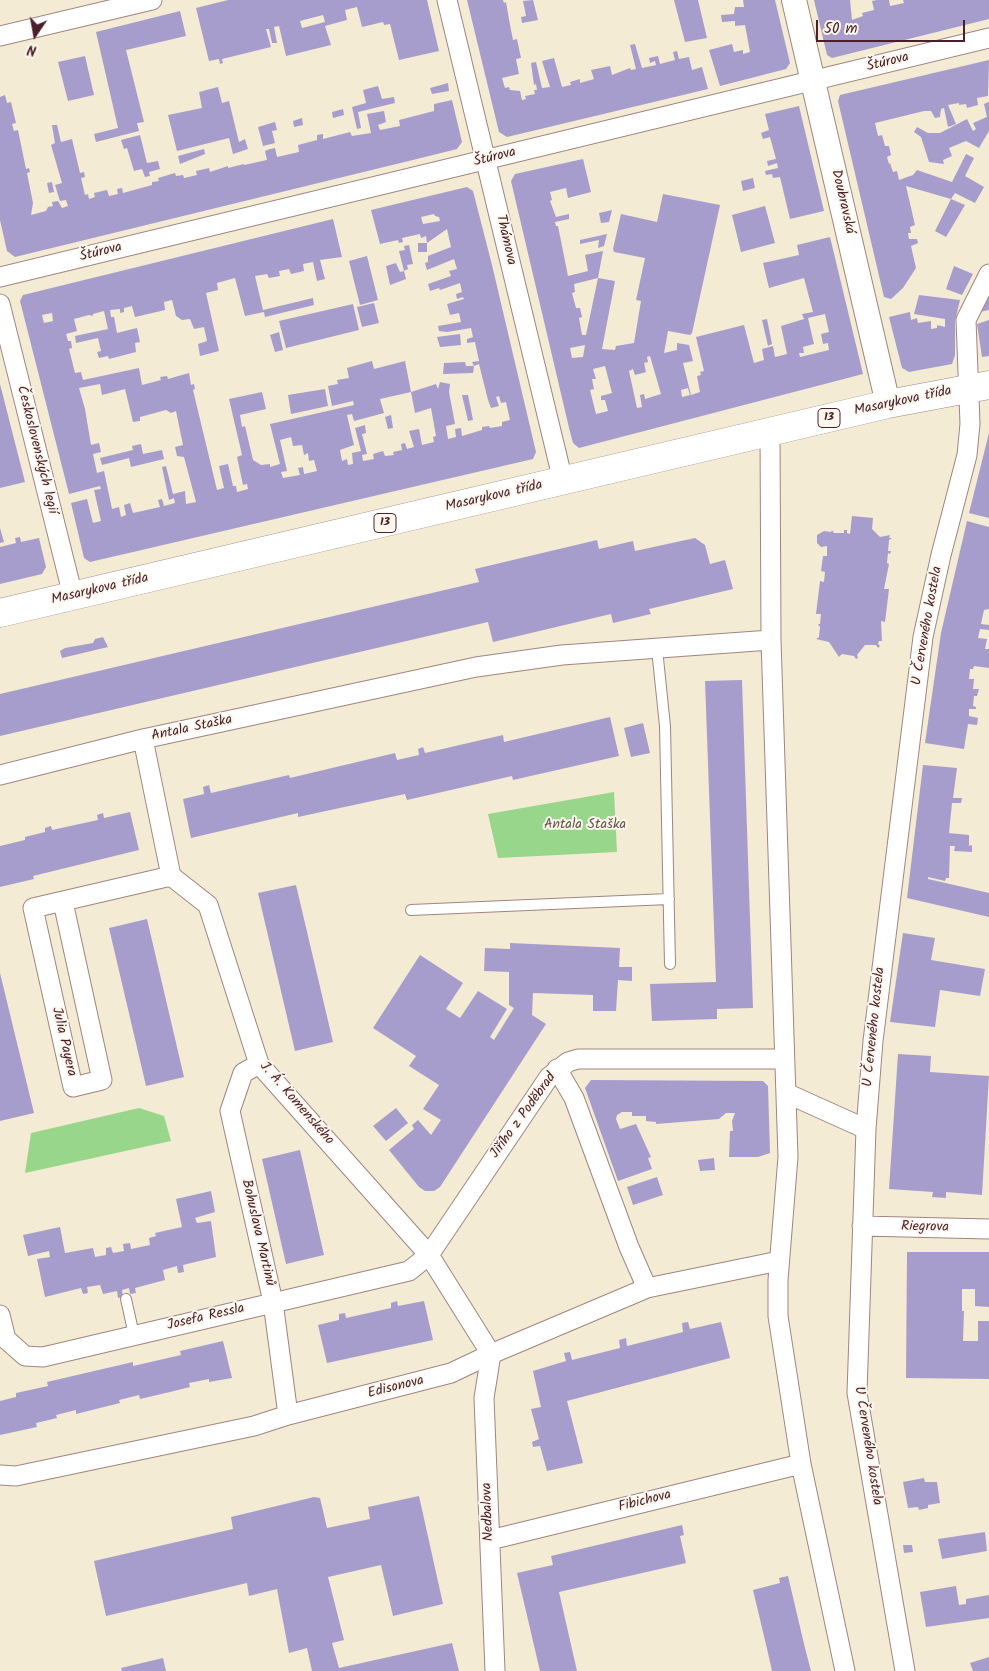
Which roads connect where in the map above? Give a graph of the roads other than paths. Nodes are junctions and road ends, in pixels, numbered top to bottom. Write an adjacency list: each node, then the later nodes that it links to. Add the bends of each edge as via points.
1 (152, 0): 4 (street)
2 (447, 0): 7 (street, Thámova)
3 (794, 0): 6 (street, Doubravská)
4 (0, 36)
5 (989, 38): 6 (street, Štúrova)
6 (814, 81): 7 (street, Štúrova); 12 (street, Doubravská)
7 (486, 160): 9 (street, Štúrova); 14 (street, Thámova)
8 (989, 274): 11 (street, U Červeného kostela, via 966,320)
9 (0, 277)
10 (0, 304): 15 (street, Československých legií)
11 (979, 386): 12 (main road, Masarykova třída / 13); 30 (street, U Červeného kostela, via 967,454 922,646 872,1041)
12 (888, 404): 13 (main road, Masarykova třída / 13)
13 (770, 433): 14 (main road, Masarykova třída / 13); 17 (street)
14 (563, 481): 15 (main road, Masarykova třída / 13)
15 (73, 596): 16 (main road, Masarykova třída / 13)
16 (0, 613)
17 (771, 640): 18 (street, Antala Staška); 26 (street)
18 (657, 649): 19 (street, Antala Staška, via 562,655 476,667); 22 (lane, via 665,726)
19 (143, 739): 20 (street, Antala Staška); 21 (street)
20 (0, 775)
21 (171, 876): 23 (street, Julia Payera); 27 (street, J. Á. Komenského, via 208,905)
22 (669, 899): 24 (lane); 25 (lane)
23 (64, 902): 23 (street, Julia Payera, via 33,908 73,1087 102,1080)
24 (411, 910)
25 (670, 964)
26 (784, 1059): 28 (street, Jiřího z Poděbrad, via 578,1059); 29 (street)
27 (259, 1064): 33 (street, J. Á. Komenského); 37 (street, Bohuslava Martinů, via 243,1073 230,1112)
28 (557, 1069): 33 (street, Jiřího z Poděbrad); 35 (street, via 574,1098)
29 (786, 1093): 30 (street); 34 (street, via 788,1180)
30 (866, 1129): 31 (street, U Červeného kostela)
31 (862, 1226): 32 (street, Riegrova); 47 (street, U Červeného kostela, via 857,1394)
32 (989, 1229)
33 (429, 1254): 37 (street, Josefa Ressla, via 409,1271); 40 (street, J. Á. Komenského)
34 (779, 1262): 35 (street, Edisonova); 42 (street, via 778,1316)
35 (647, 1288): 40 (street, Edisonova)
36 (126, 1299): 39 (lane)
37 (273, 1302): 39 (street, Josefa Ressla); 41 (street, Bohuslava Martinů)
38 (0, 1316): 39 (street, Josefa Ressla, via 6,1339 25,1356 43,1357)
39 (134, 1335)
40 (490, 1354): 41 (street, Edisonova, via 452,1374); 44 (street, Nedbalova, via 484,1398)
41 (288, 1415): 43 (street, Edisonova, via 254,1426 16,1476)
42 (801, 1464): 44 (street, Fibichova); 46 (street)
43 (0, 1475)
44 (490, 1540): 45 (street, Nedbalova)
45 (494, 1671)
46 (846, 1671)
47 (905, 1671)

